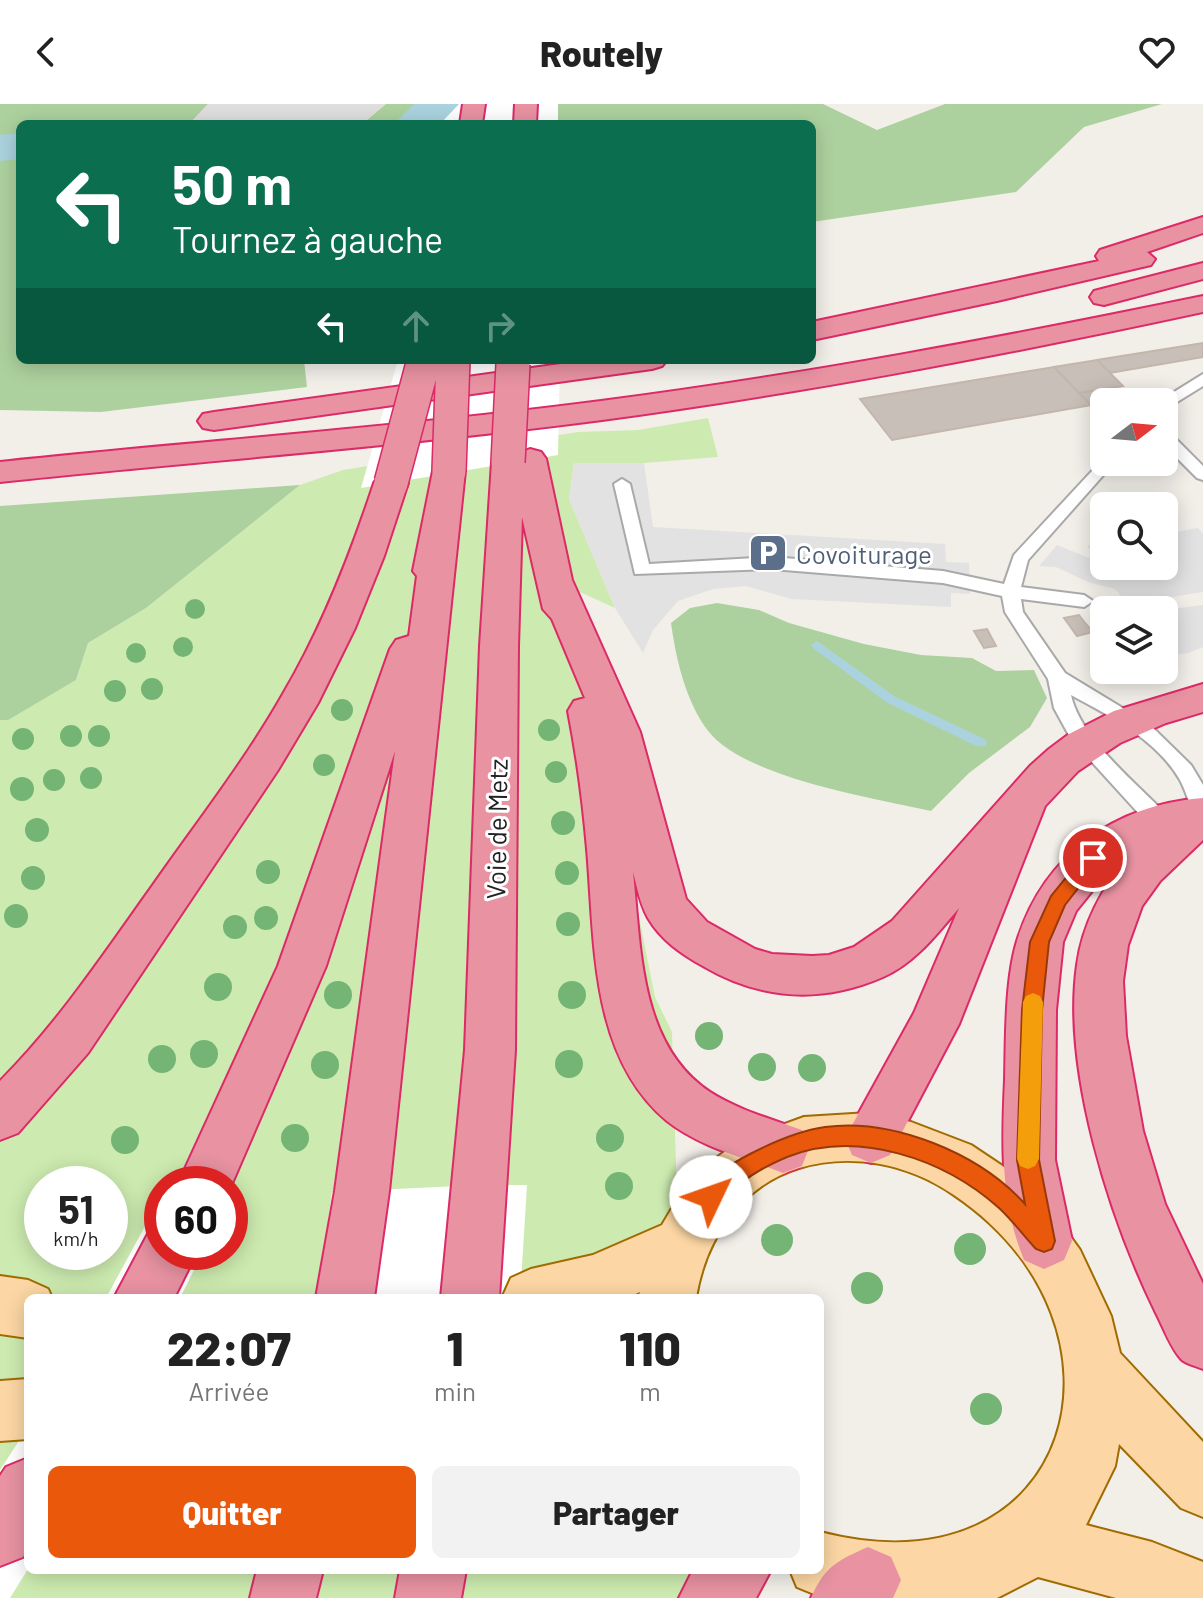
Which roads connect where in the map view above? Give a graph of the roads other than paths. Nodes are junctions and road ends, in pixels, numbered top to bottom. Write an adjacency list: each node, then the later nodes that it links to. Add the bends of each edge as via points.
1 (1203, 225): 4 (highway)
2 (1203, 243): 4 (highway)
3 (1203, 271): 7 (highway)
4 (997, 293): 6 (highway)
5 (1203, 304): 16 (highway, via 919,362 680,400)
6 (816, 330)
7 (816, 359)
8 (423, 364): 35 (highway, bridge, via 358,582 313,675 272,745 86,1017)
9 (453, 364): 23 (highway, bridge, via 449,471)
10 (513, 364): 18 (highway, Voie de Metz, bridge)
11 (624, 364): 15 (highway, via 356,403)
12 (788, 364): 16 (highway, via 508,412)
13 (1202, 380): 14 (lane)
14 (1178, 395)
15 (90, 433)
16 (240, 448): 19 (highway)
17 (1178, 450): 20 (lane)
18 (519, 461): 26 (highway); 44 (highway, Voie de Metz, via 499,646 490,1050)
19 (0, 472)
20 (1203, 475)
21 (1094, 476): 24 (lane)
22 (622, 484): 27 (lane, via 641,570 772,563 943,577)
23 (438, 545): 38 (highway, via 302,966); 43 (highway)
24 (1027, 550): 25 (lane); 27 (lane)
25 (1047, 557)
26 (554, 580): 33 (highway, via 620,732 666,908 691,936 742,965 772,974 812,976 869,962 908,935); 37 (highway, via 595,741 626,1005 640,1046 655,1072 684,1103)
27 (1011, 592): 28 (lane); 29 (lane, via 1020,623)
28 (1084, 601)
29 (1058, 678): 31 (lane); 32 (lane, via 1064,708)
30 (1203, 698): 31 (highway)
31 (1131, 719): 32 (highway); 34 (lane, via 1186,772)
32 (1086, 743): 33 (highway, via 1047,772); 34 (lane)
33 (1027, 798): 36 (highway, via 934,1024)
34 (1192, 815): 39 (highway, via 1135,829 1093,858 1057,901 1040,942 1032,1010 1028,1160); 49 (highway, via 1140,870 1118,907 1103,946 1097,983 1108,1089 1139,1213)
35 (0, 1116)
36 (871, 1138): 37 (main road, via 825,1137); 39 (main road, via 918,1148 964,1169 1007,1201)
37 (783, 1148): 40 (main road, via 723,1184)
38 (213, 1166)
39 (1044, 1241): 50 (main road, via 1082,1314)
40 (681, 1245): 45 (main road, via 595,1283); 46 (main road)
41 (159, 1270): 42 (highway)
42 (145, 1294)
43 (346, 1294)
44 (470, 1294)
45 (548, 1294)
46 (668, 1294)
47 (0, 1305): 48 (main road)
48 (24, 1308)
49 (1203, 1340)
50 (1094, 1368): 53 (main road); 56 (main road, via 1093,1423 1083,1464 1066,1501)
51 (24, 1409): 52 (main road)
52 (0, 1411)
53 (1203, 1486)
54 (24, 1495): 55 (highway)
55 (0, 1534)
56 (1032, 1543): 60 (main road, via 992,1569 968,1577 919,1584); 61 (main road, via 1152,1575)
57 (289, 1574): 62 (highway)
58 (432, 1574): 63 (highway)
59 (734, 1574): 64 (highway)
60 (844, 1581)
61 (1203, 1595)
62 (283, 1598)
63 (428, 1598)
64 (712, 1598)

